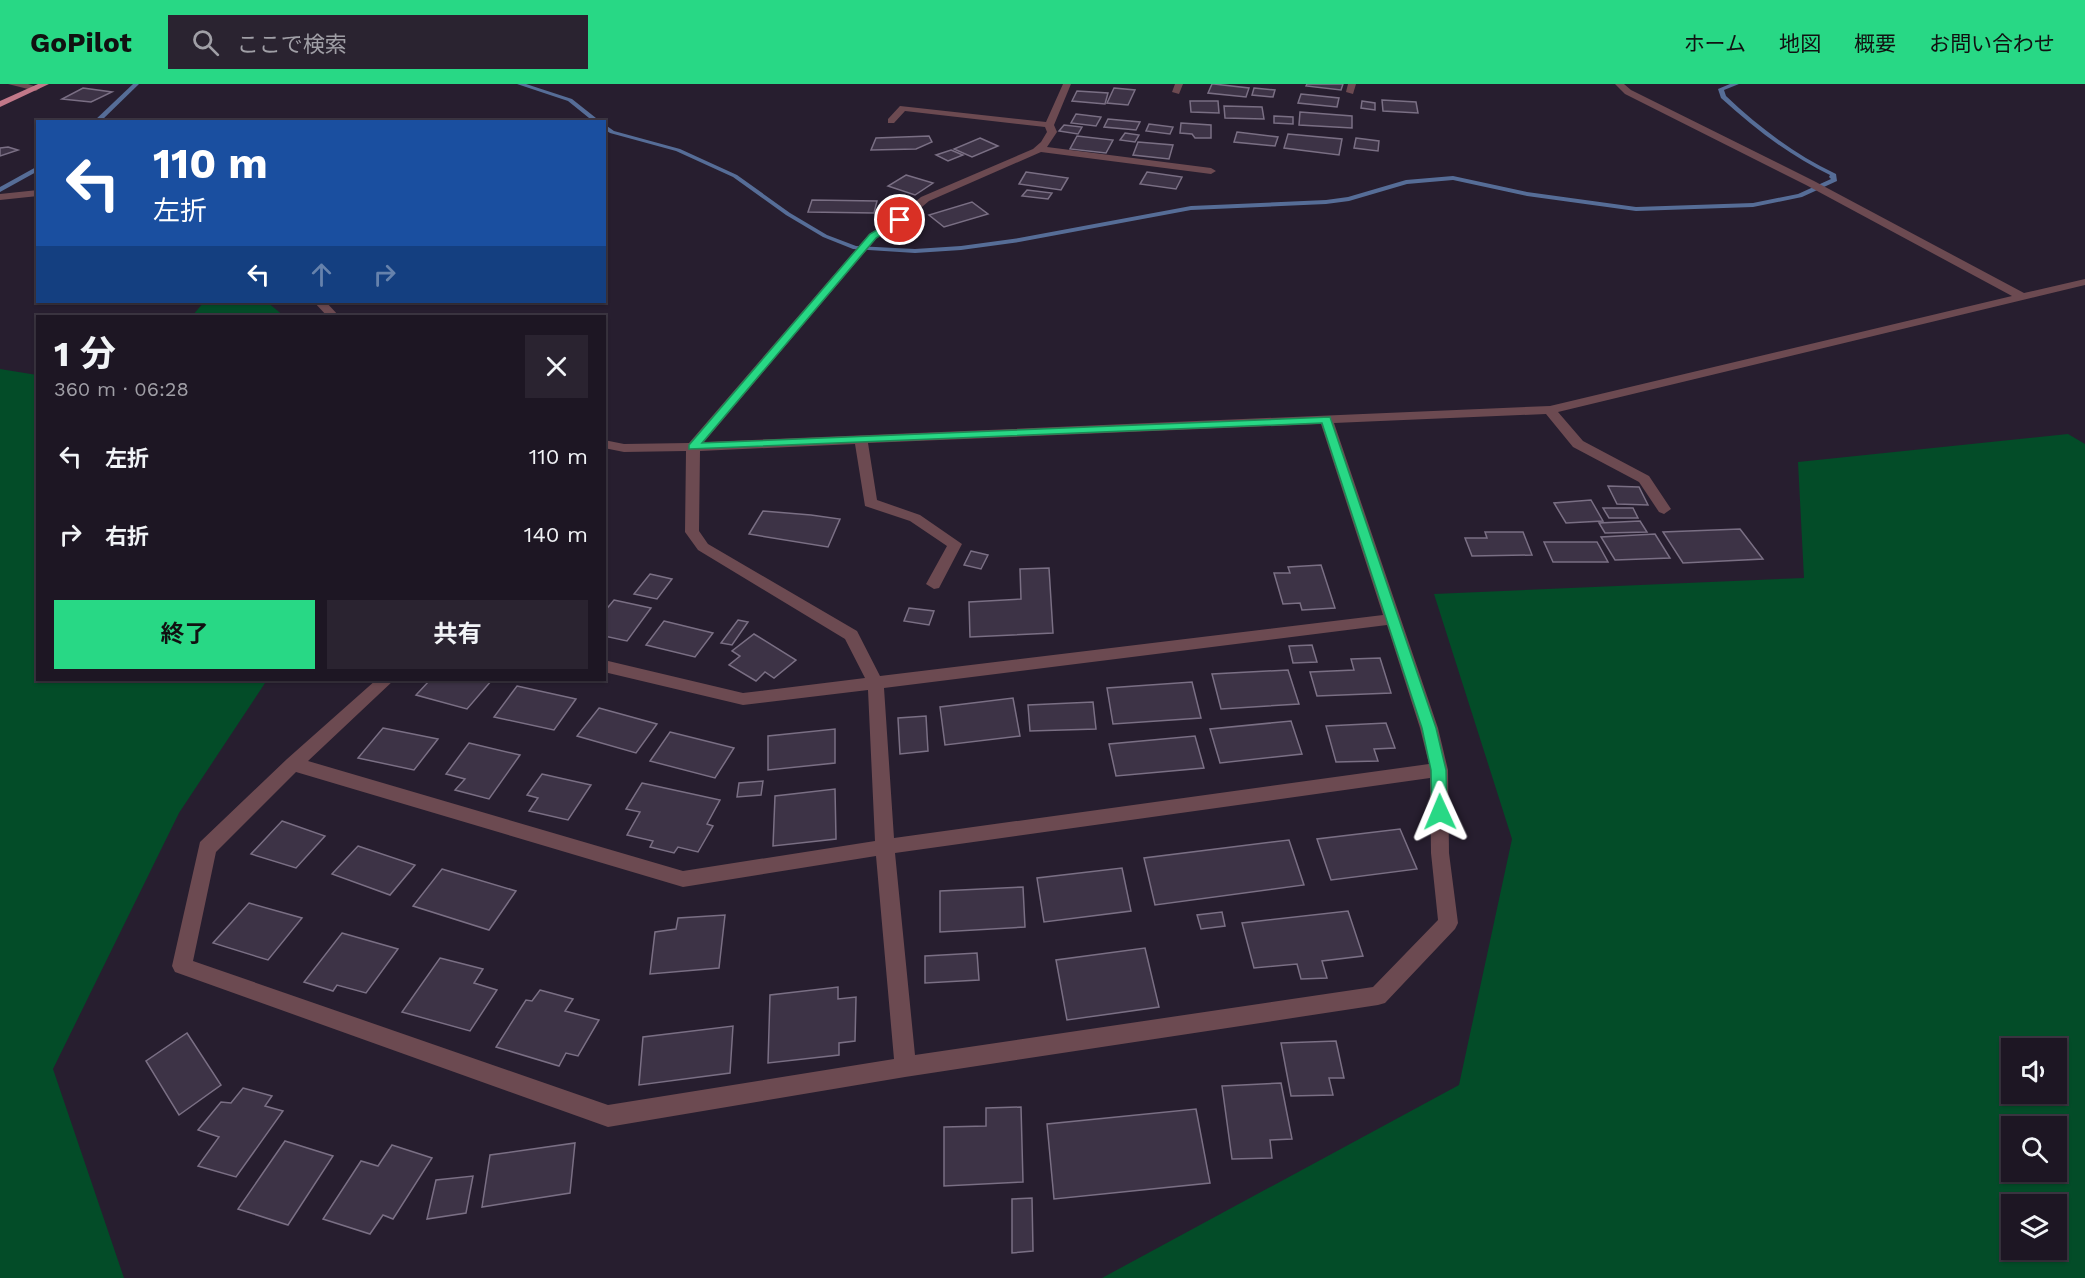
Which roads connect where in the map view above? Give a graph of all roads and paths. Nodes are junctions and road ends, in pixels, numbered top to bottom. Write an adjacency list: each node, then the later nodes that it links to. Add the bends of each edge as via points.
1 (12, 84): 4 (street)
2 (1067, 84): 7 (street)
3 (1619, 84): 13 (street)
4 (41, 86): 5 (highway)
5 (0, 104)
6 (891, 121): 7 (street, via 903,108)
7 (1049, 125): 8 (street, via 1052,132)
8 (1038, 150): 9 (street); 20 (street, via 925,199 873,236)
9 (1211, 171)
10 (36, 193): 11 (street)
11 (0, 197)
12 (2085, 282): 13 (street)
13 (2021, 296): 16 (street)
14 (321, 303): 15 (street)
15 (332, 315)
16 (1550, 410): 17 (street); 21 (street, via 1578,444 1644,479)
17 (1326, 419): 18 (street); 23 (street)
18 (861, 440): 20 (street); 22 (street, via 870,503 915,518 955,544)
19 (606, 444): 20 (street, via 624,448)
20 (693, 447): 26 (street, via 692,532 703,547 851,635)
21 (1664, 509)
22 (934, 584)
23 (1392, 619): 26 (street); 28 (street)
24 (606, 666): 26 (street, via 743,699)
25 (385, 681): 27 (street)
26 (876, 684): 29 (street)
27 (294, 764): 29 (street, via 683,879); 30 (street, via 207,848 182,966 608,1116)
28 (1439, 770): 29 (street); 30 (street, via 1440,853 1448,923 1378,996)
29 (885, 847): 30 (street)
30 (904, 1067)

